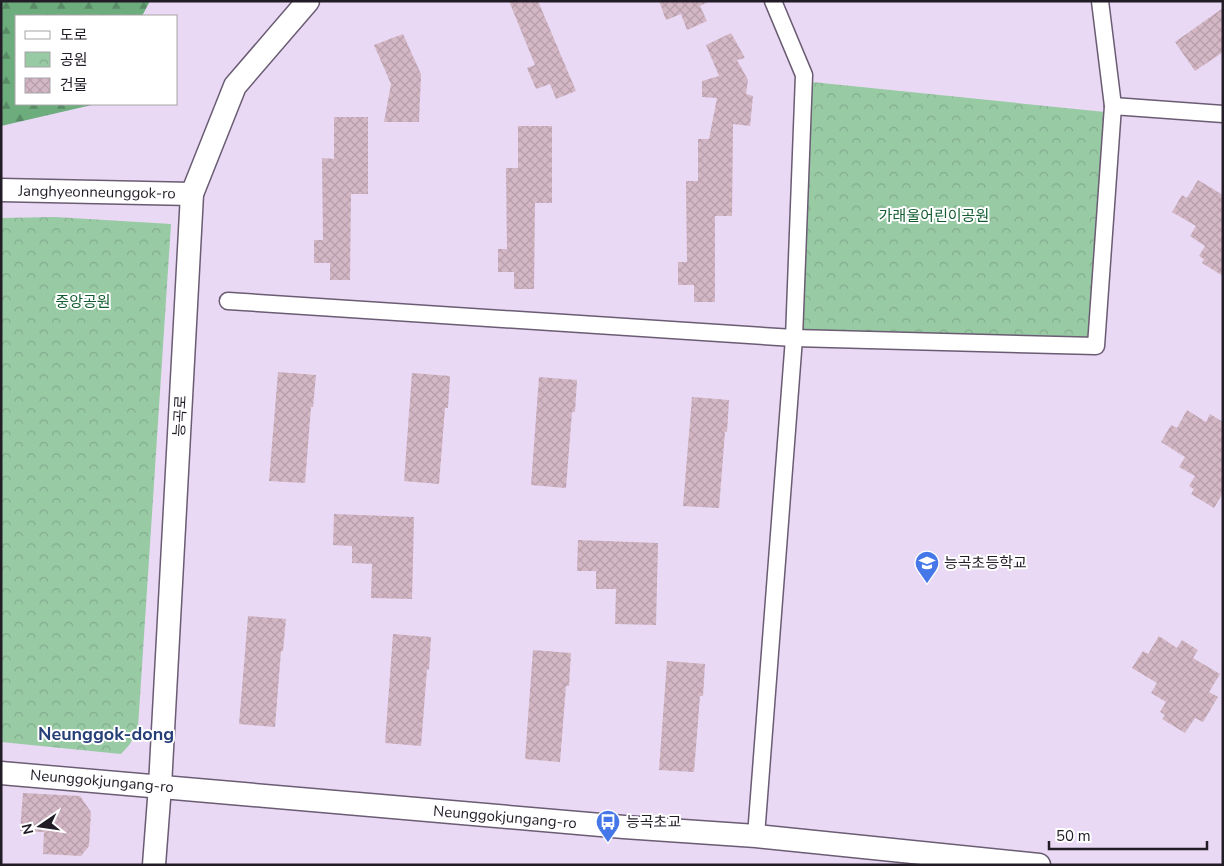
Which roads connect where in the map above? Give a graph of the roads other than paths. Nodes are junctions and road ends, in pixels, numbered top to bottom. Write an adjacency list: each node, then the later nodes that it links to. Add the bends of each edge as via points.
1 (308, 1): 7 (street, 능곡로, via 235,86)
2 (773, 1): 9 (street, via 804,74)
3 (1100, 1): 4 (street)
4 (1113, 106): 5 (street); 9 (street, via 1096,346)
5 (1223, 114)
6 (1, 190): 7 (street, Janghyeonneunggok-ro)
7 (192, 194): 11 (street, 능곡로)
8 (228, 301): 9 (street)
9 (794, 338): 12 (street)
10 (1, 773): 11 (street, Neunggokjungang-ro)
11 (160, 786): 12 (street, Neunggokjungang-ro); 13 (street, 능곡로)
12 (756, 836): 14 (street, Neunggokjungang-ro)
13 (154, 865)
14 (1039, 865)

